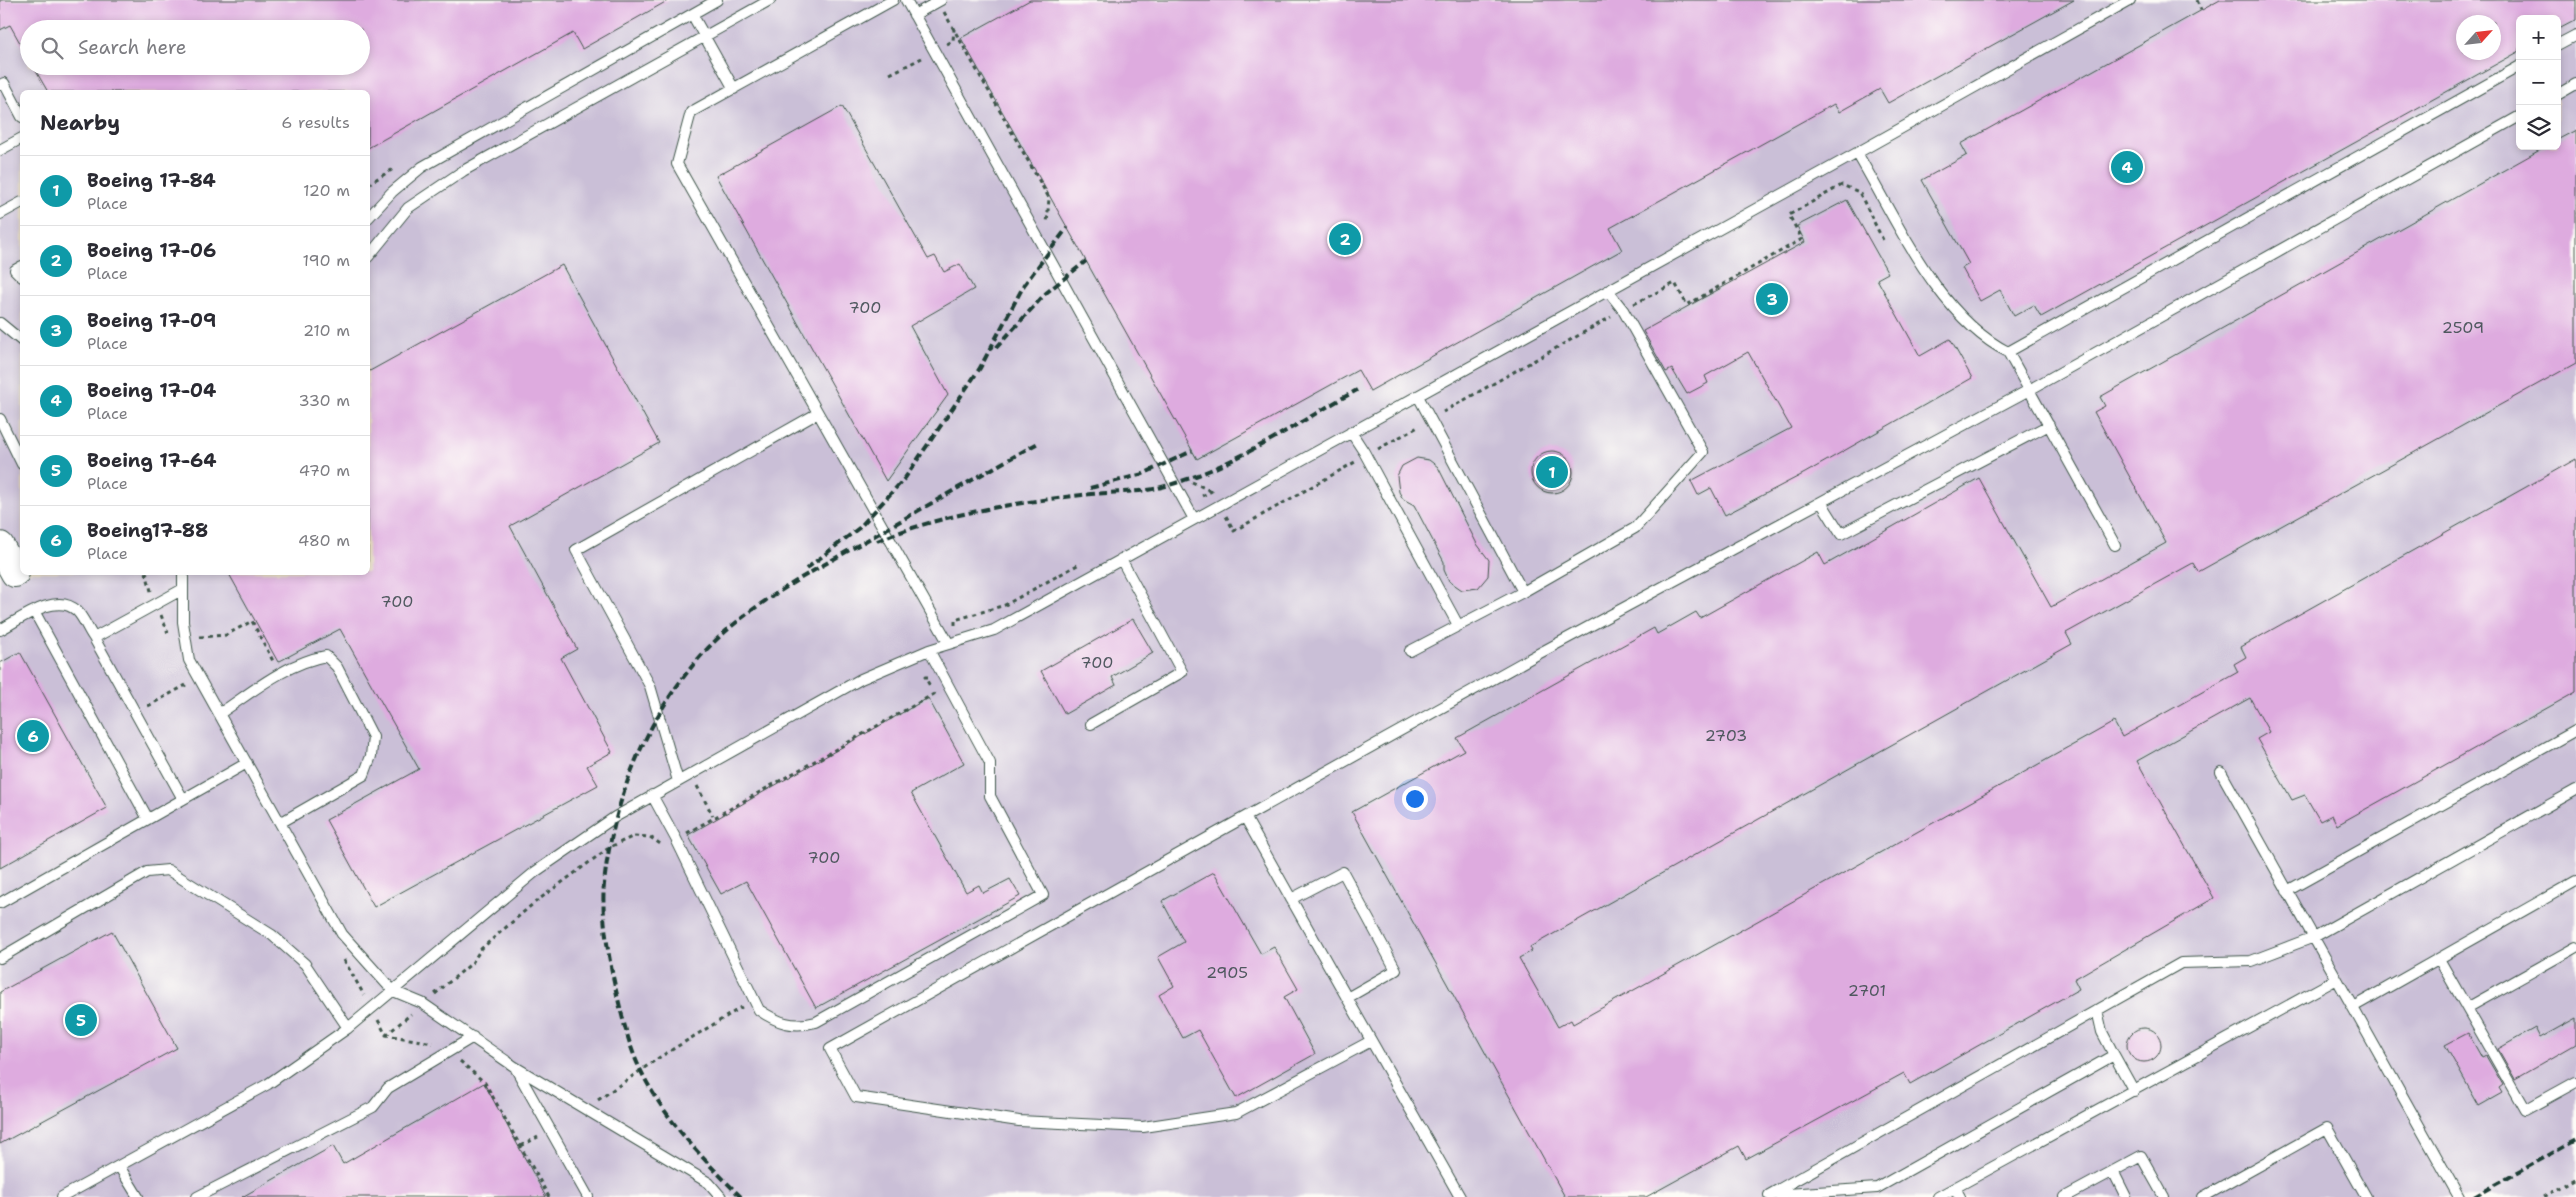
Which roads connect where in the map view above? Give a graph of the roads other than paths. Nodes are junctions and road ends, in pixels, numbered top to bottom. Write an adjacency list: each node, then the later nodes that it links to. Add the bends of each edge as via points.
1 (717, 0): 7 (lane)
2 (770, 0): 10 (lane)
3 (893, 0): 15 (lane)
4 (906, 0): 8 (lane)
5 (2130, 0): 21 (lane)
6 (939, 1): 8 (lane)
7 (692, 14): 10 (lane); 24 (lane, via 422,167)
8 (914, 15): 38 (lane)
9 (2576, 35): 11 (lane)
10 (705, 36): 15 (lane); 25 (lane, via 463,171 426,195 408,208)
11 (2561, 43)
12 (2516, 68): 29 (lane)
13 (2576, 84): 16 (lane)
14 (0, 85): 17 (lane, via 4,83)
15 (734, 89): 32 (lane, via 691,112 677,164)
16 (2561, 93)
17 (20, 113)
18 (2516, 118): 30 (lane)
19 (20, 139): 20 (lane)
20 (0, 150)
21 (1858, 153): 26 (lane); 29 (lane, via 1936,289 1987,341)
22 (20, 203): 23 (lane)
23 (0, 214)
24 (370, 216)
25 (370, 255)
26 (1608, 290): 31 (lane); 45 (lane, via 1623,310 1703,452 1635,528)
27 (0, 323): 28 (lane)
28 (20, 340)
29 (2008, 352): 30 (lane)
30 (2029, 390): 34 (lane); 37 (lane)
31 (1418, 396): 35 (lane); 45 (lane)
32 (818, 413): 50 (lane); 58 (lane, via 576,550 650,686)
33 (0, 420): 36 (lane)
34 (2049, 425): 37 (lane, via 1841,534); 39 (lane)
35 (1351, 432): 38 (lane); 47 (lane)
36 (20, 460)
37 (1822, 502): 62 (lane, via 1538,654)
38 (1194, 519): 41 (lane)
39 (2115, 545)
40 (0, 546): 42 (street)
41 (1121, 559): 50 (lane, via 994,630); 54 (lane, via 1182,672)
42 (13, 574)
43 (183, 575): 44 (lane)
44 (183, 589): 49 (lane); 53 (lane, via 189,660)
45 (1523, 592): 47 (lane)
46 (34, 611): 48 (lane); 49 (lane, via 53,605 65,606 76,611); 63 (lane)
47 (1458, 625): 52 (lane)
48 (0, 630)
49 (94, 638): 61 (lane)
50 (949, 644): 51 (lane)
51 (929, 650): 58 (lane, via 861,679); 60 (lane, via 990,763 990,796 1043,895 816,1022 801,1026 785,1024 759,1010)
52 (1410, 651)
53 (219, 714): 56 (lane); 64 (lane, via 280,673 314,658 326,656 337,667 373,737 371,756 364,775)
54 (1092, 724)
55 (2576, 730): 66 (lane)
56 (247, 763): 61 (lane); 64 (lane)
57 (2220, 772): 66 (lane)
58 (678, 781): 60 (lane)
59 (2576, 790): 69 (lane)
60 (652, 795): 74 (lane, via 535,872)
61 (184, 799): 63 (lane)
62 (1244, 818): 67 (lane); 81 (lane, via 830,1049 856,1097 1019,1121 1143,1127 1236,1113)
63 (148, 819): 68 (lane)
64 (280, 823): 74 (lane, via 342,934)
65 (2576, 881): 72 (lane)
66 (2287, 891): 69 (lane)
67 (1291, 899): 75 (lane); 75 (lane, via 1343,872 1396,970)
68 (0, 903)
69 (2314, 937): 73 (lane); 78 (lane, via 2250,960 2181,963)
70 (2576, 947): 77 (lane)
71 (0, 958): 79 (lane, via 147,872 168,870 272,935 305,964)
72 (2439, 958): 76 (lane); 77 (lane)
73 (2337, 979): 76 (lane); 85 (lane)
74 (393, 991): 79 (lane); 80 (lane, via 422,1003)
75 (1346, 998): 81 (lane)
76 (2353, 1007): 102 (lane)
77 (2467, 1008): 84 (lane, via 2525,1110)
78 (2097, 1010): 82 (lane, via 2102,1032); 89 (lane)
79 (348, 1028): 86 (lane, via 268,1084)
80 (473, 1037): 83 (lane); 92 (lane, via 388,1088 373,1107)
81 (1371, 1041): 95 (lane)
82 (2114, 1055): 85 (lane); 89 (lane, via 1877,1188)
83 (515, 1067): 93 (lane); 94 (lane, via 709,1183)
84 (2576, 1082)
85 (2134, 1091): 88 (lane)
86 (119, 1166): 90 (lane); 91 (lane)
87 (2113, 1171): 97 (lane); 98 (lane); 99 (lane, via 2141,1156)
88 (1957, 1192): 96 (lane)
89 (1768, 1196)
90 (62, 1197)
91 (138, 1197)
92 (197, 1197)
93 (588, 1197)
94 (721, 1197)
95 (1460, 1197)
96 (1938, 1197)
97 (2065, 1197)
98 (2126, 1197)
99 (2164, 1197)
100 (2204, 1197): 101 (lane, via 2327,1128)
101 (2366, 1197)
102 (2459, 1197)

